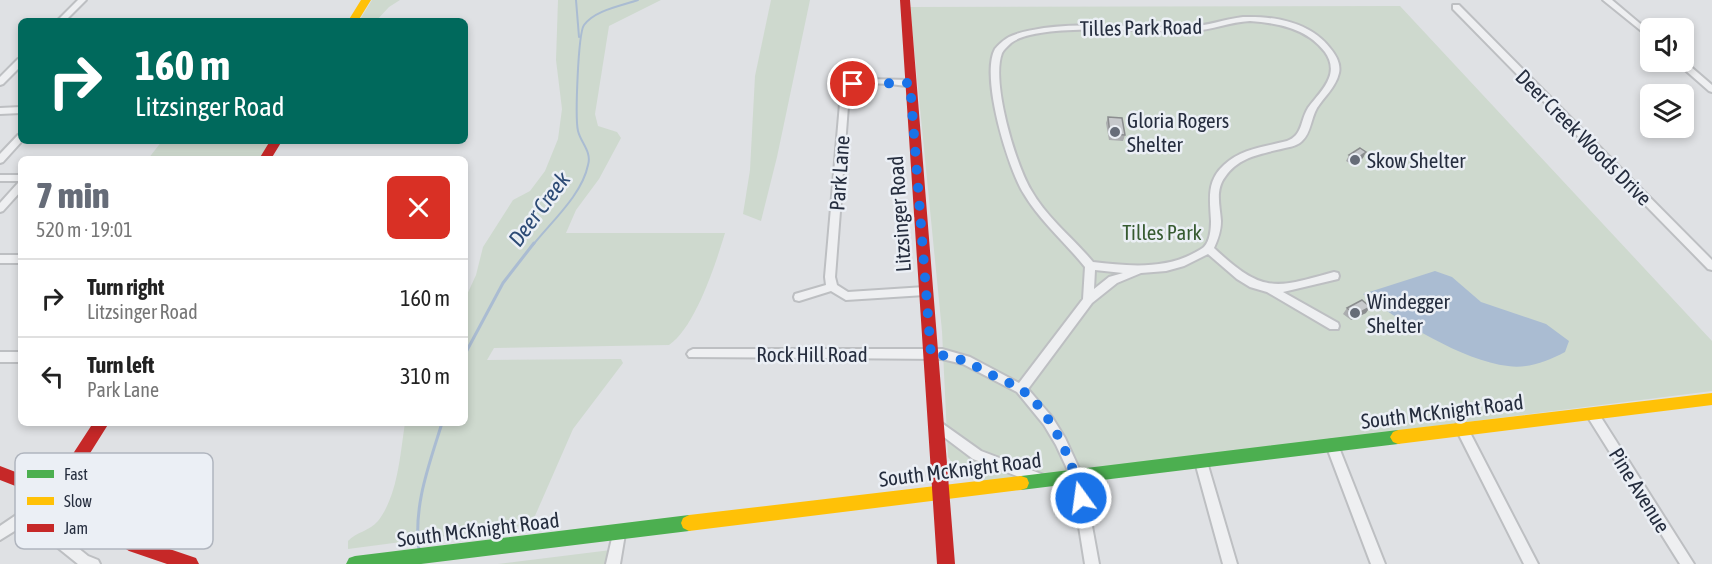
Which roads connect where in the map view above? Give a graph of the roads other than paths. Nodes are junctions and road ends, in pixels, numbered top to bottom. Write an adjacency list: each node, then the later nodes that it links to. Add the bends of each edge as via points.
1 (82, 0): 6 (street)
2 (366, 0): 7 (main road)
3 (905, 0): 12 (main road, Litzsinger Road)
4 (1607, 0): 8 (street)
5 (1456, 7): 26 (street, Deer Creek Woods Drive)
6 (64, 18)
7 (355, 18)
8 (1640, 28)
9 (18, 64): 11 (street)
10 (1692, 72): 13 (street)
11 (0, 82)
12 (910, 83): 29 (street, Park Lane, via 848,84); 31 (main road, Litzsinger Road)
13 (1712, 88)
14 (18, 110): 15 (street)
15 (0, 111)
16 (18, 140): 17 (street)
17 (0, 160)
18 (0, 178): 19 (street)
19 (18, 178)
20 (18, 189): 21 (street)
21 (0, 210)
22 (1209, 249): 25 (street, Tilles Park Road, via 1216,233 1214,183 1245,154 1292,144 1302,137 1311,111 1334,80 1328,51 1301,29 1251,19 1193,29 1035,30 1005,41 1000,48 994,83 998,106 1026,190); 27 (street, via 1172,268); 30 (street, via 1254,285)
23 (0, 259): 24 (street)
24 (18, 259)
25 (1090, 266): 27 (street); 33 (street)
26 (1712, 266)
27 (1143, 271): 33 (street, via 1113,280)
28 (1334, 276): 30 (street)
29 (832, 287): 31 (street, via 846,296); 32 (street)
30 (1271, 290): 34 (street)
31 (925, 291): 36 (main road, Litzsinger Road)
32 (799, 297)
33 (1088, 300): 39 (street)
34 (1334, 326)
35 (693, 354): 36 (street, Rock Hill Road)
36 (931, 355): 39 (street, via 954,356); 42 (main road, Litzsinger Road)
37 (0, 357): 38 (street)
38 (18, 357)
39 (1021, 389): 50 (street, via 1048,421)
40 (1712, 399): 41 (main road, South McKnight Road)
41 (1593, 415): 44 (main road, South McKnight Road); 67 (street, Pine Avenue)
42 (936, 424): 51 (street, via 977,455); 52 (main road, Litzsinger Road)
43 (99, 426): 46 (main road)
44 (1461, 427): 45 (main road, South McKnight Road); 66 (street)
45 (1332, 445): 47 (main road, South McKnight Road); 65 (street)
46 (82, 453)
47 (1201, 462): 50 (main road, South McKnight Road); 64 (street)
48 (0, 473): 49 (main road)
49 (15, 476)
50 (1077, 477): 51 (main road, South McKnight Road); 63 (street)
51 (1044, 480): 52 (main road, South McKnight Road)
52 (940, 492): 55 (main road, South McKnight Road, via 733,516); 62 (main road, Litzsinger Road)
53 (15, 523): 54 (street)
54 (0, 534)
55 (619, 534): 60 (main road, South McKnight Road); 61 (street)
56 (69, 549): 58 (street)
57 (142, 549): 59 (main road)
58 (93, 564)
59 (190, 564)
60 (355, 564)
61 (613, 564)
62 (946, 564)
63 (1092, 564)
64 (1230, 564)
65 (1378, 564)
66 (1531, 564)
67 (1687, 564)

